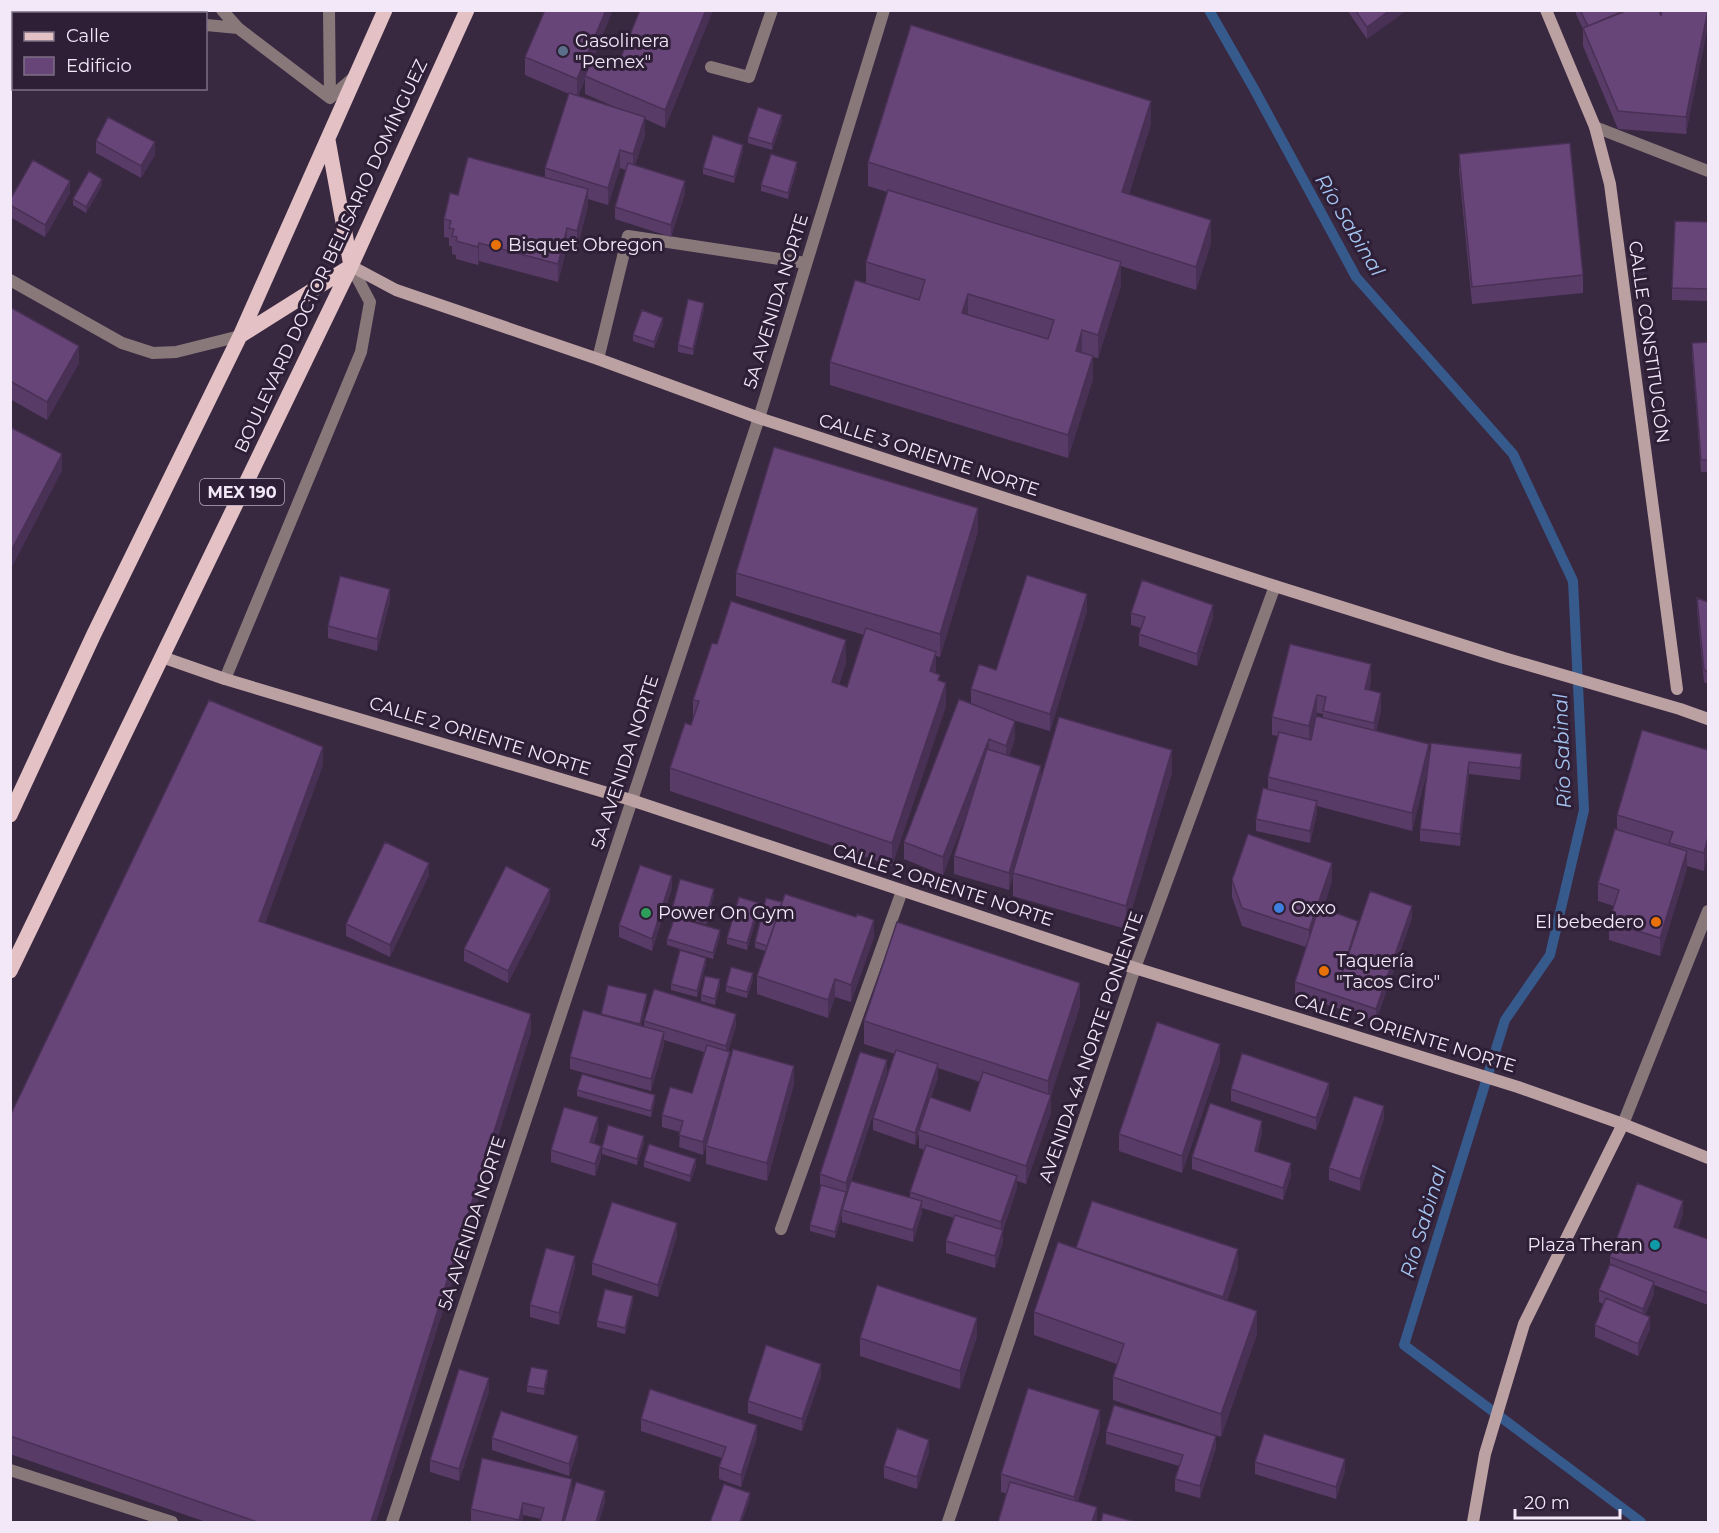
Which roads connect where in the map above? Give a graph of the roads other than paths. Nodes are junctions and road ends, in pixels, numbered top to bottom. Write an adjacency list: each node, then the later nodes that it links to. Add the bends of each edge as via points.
1 (222, 10): 9 (street)
2 (329, 10): 12 (street)
3 (385, 10): 11 (main road)
4 (468, 10): 17 (main road, BOULEVARD DOCTOR BELISARIO DOMÍNGUEZ / MEX 190)
5 (772, 10): 10 (street, via 750,77)
6 (884, 10): 16 (street, 5A AVENIDA NORTE)
7 (1546, 10): 13 (main road, CALLE CONSTITUCIÓN)
8 (207, 26): 9 (street)
9 (238, 28): 12 (street)
10 (711, 67)
11 (358, 74): 12 (street); 14 (main road)
12 (330, 98)
13 (1595, 127): 15 (street); 25 (main road, CALLE CONSTITUCIÓN, via 1610,184)
14 (328, 140): 17 (main road); 19 (main road)
15 (1708, 171)
16 (806, 263): 20 (street, via 628,236); 21 (street, 5A AVENIDA NORTE)
17 (351, 266): 19 (main road); 20 (main road, CALLE 3 ORIENTE NORTE, via 396,290); 23 (main road, BOULEVARD DOCTOR BELISARIO DOMÍNGUEZ / MEX 190); 24 (street, via 370,302 361,352)
18 (10, 280): 19 (street, via 122,343 153,353 176,352)
19 (240, 336): 28 (main road)
20 (598, 358): 21 (main road, CALLE 3 ORIENTE NORTE)
21 (759, 418): 22 (main road, CALLE 3 ORIENTE NORTE); 27 (street, 5A AVENIDA NORTE)
22 (1275, 586): 26 (main road, CALLE 3 ORIENTE NORTE); 31 (street, AVENIDA 4A NORTE PONIENTE)
23 (162, 657): 24 (main road, CALLE 2 ORIENTE NORTE); 32 (main road, BOULEVARD DOCTOR BELISARIO DOMÍNGUEZ / MEX 190)
24 (225, 679): 27 (main road, CALLE 2 ORIENTE NORTE)
25 (1677, 689)
26 (1708, 719)
27 (631, 800): 29 (main road, CALLE 2 ORIENTE NORTE); 38 (street, 5A AVENIDA NORTE)
28 (10, 815)
29 (902, 891): 31 (main road, CALLE 2 ORIENTE NORTE); 35 (street)
30 (1708, 911): 33 (street)
31 (1135, 968): 33 (main road, CALLE 2 ORIENTE NORTE, via 1440,1062); 39 (street, AVENIDA 4A NORTE PONIENTE)
32 (10, 971)
33 (1623, 1124): 34 (main road, CALLE 2 ORIENTE NORTE); 40 (main road, via 1524,1324 1485,1454)
34 (1708, 1158)
35 (781, 1228)
36 (10, 1470): 37 (street)
37 (172, 1522)
38 (392, 1522)
39 (948, 1522)
40 (1473, 1522)

